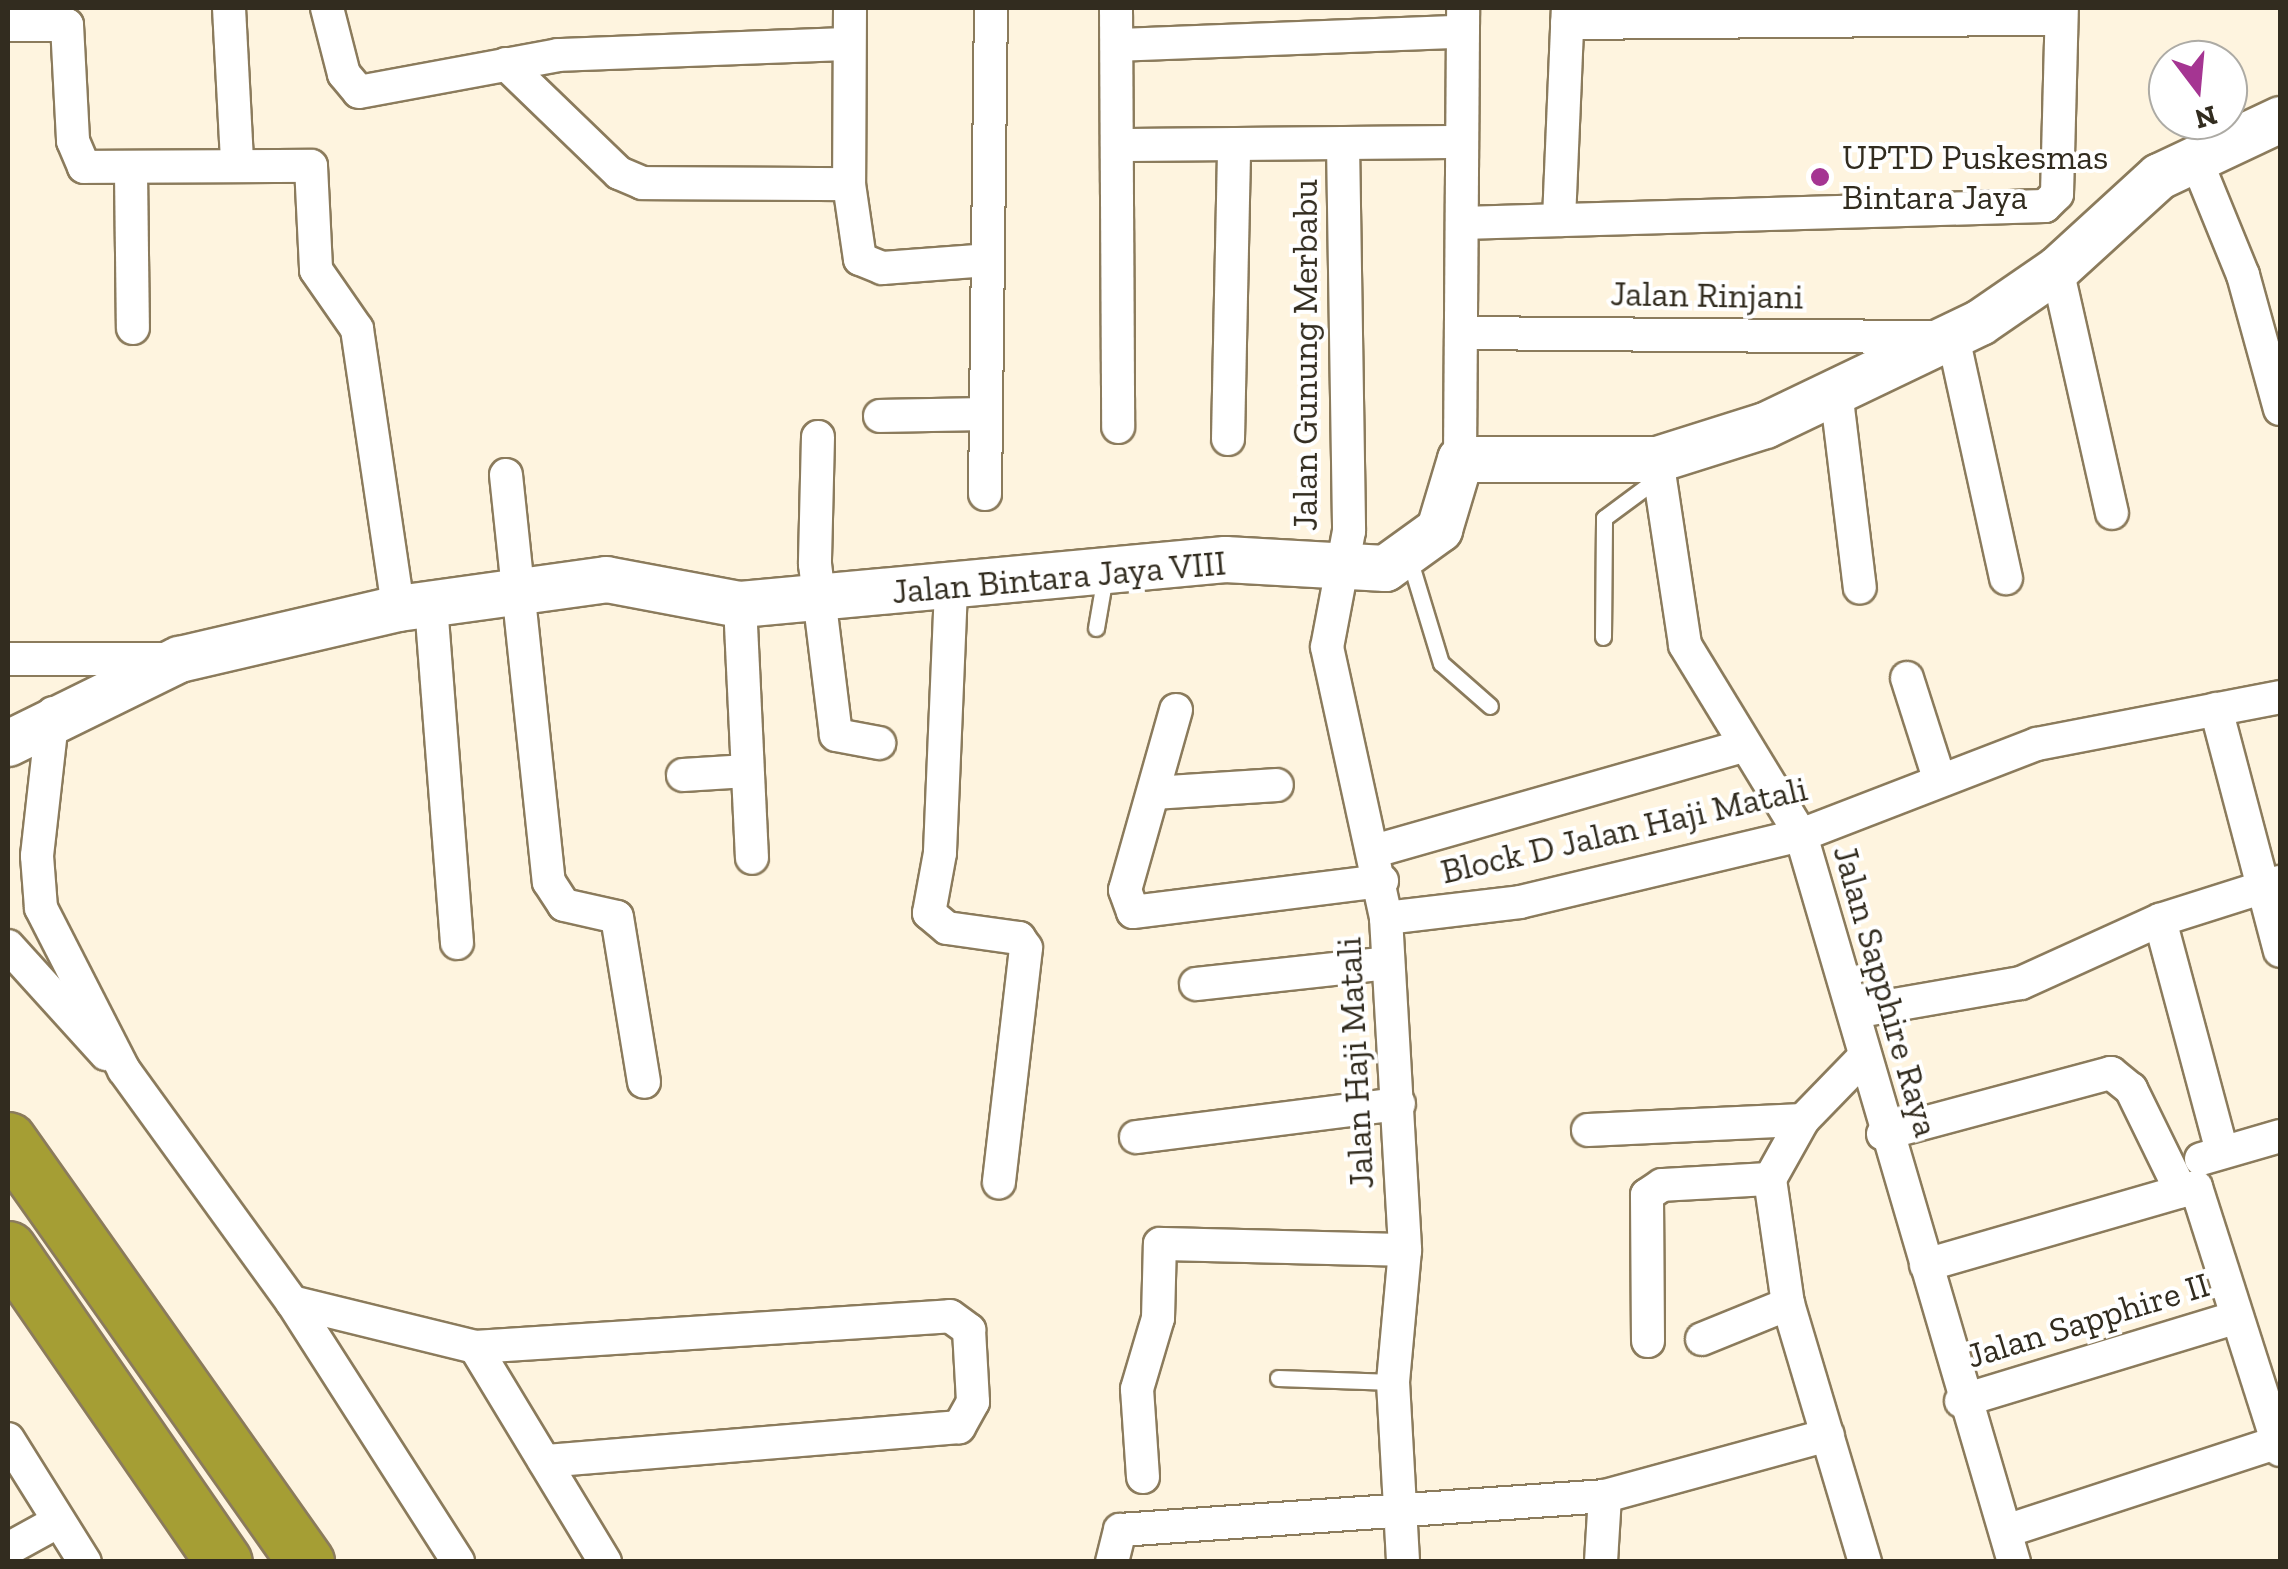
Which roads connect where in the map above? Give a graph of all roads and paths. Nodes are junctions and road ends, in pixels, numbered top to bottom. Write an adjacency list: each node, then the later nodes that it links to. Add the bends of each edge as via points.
1 (229, 8): 19 (street)
2 (326, 8): 12 (street, via 344,74 360,92)
3 (850, 8): 10 (street)
4 (991, 8): 26 (street)
5 (1116, 8): 11 (street)
6 (2061, 13): 7 (street); 22 (street)
7 (1568, 15): 23 (street)
8 (1463, 20): 11 (street); 14 (street)
9 (8, 25): 20 (street, via 67,25 78,160)
10 (849, 44): 12 (street); 21 (street)
11 (1116, 45): 17 (street)
12 (506, 64): 21 (street, via 619,173 642,183)
13 (2280, 119): 18 (street)
14 (1462, 142): 15 (street); 24 (street)
15 (1343, 143): 16 (street); 44 (street, Jalan Gunung Merbabu)
16 (1234, 144): 17 (street); 37 (street)
17 (1117, 145): 35 (street)
18 (2194, 155): 25 (street); 32 (street, via 2244,275)
19 (237, 163): 20 (street); 52 (street, via 312,166 316,270 357,329)
20 (131, 172): 28 (street)
21 (849, 184): 26 (street, via 860,259 882,268)
22 (2056, 200): 23 (street); 25 (street)
23 (1559, 220): 24 (street)
24 (1462, 223): 29 (street)
25 (2093, 234): 27 (street)
26 (988, 260): 33 (street)
27 (2057, 269): 30 (street); 42 (street)
28 (133, 328)
29 (1461, 332): 30 (street, Jalan Rinjani); 38 (street)
30 (1953, 337): 31 (street); 46 (street)
31 (1836, 391): 39 (street); 47 (street)
32 (2280, 409)
33 (983, 414): 34 (street); 41 (street)
34 (880, 416)
35 (1118, 426)
36 (818, 437): 50 (street)
37 (1228, 440)
38 (1460, 459): 39 (street); 43 (street, via 1438,529)
39 (1657, 468): 54 (lane, via 1604,518); 65 (street, Jalan Sapphire Raya, via 1685,645)
40 (506, 475): 49 (street)
41 (985, 494)
42 (2112, 514)
43 (1409, 558): 44 (street, Jalan Bintara Jaya VIII, via 1375,570); 59 (lane, via 1441,662)
44 (1344, 566): 45 (street, Jalan Bintara Jaya VIII, via 1225,558); 73 (street, Jalan Haji Matali, via 1328,648)
45 (1106, 572): 48 (street, Jalan Bintara Jaya VIII); 53 (lane)
46 (2006, 578)
47 (1860, 588)
48 (951, 589): 50 (street, Jalan Bintara Jaya VIII); 96 (street, via 940,853 929,913 947,928 1019,938 1026,948)
49 (524, 592): 51 (street, Jalan Bintara Jaya VIII, via 606,578); 52 (street, Jalan Bintara Jaya VIII); 87 (street, via 549,882 564,905 617,917)
50 (820, 597): 51 (street, Jalan Bintara Jaya VIII); 64 (street, via 836,735)
51 (740, 604): 66 (street)
52 (415, 606): 56 (street, Jalan Bintara Jaya VIII); 77 (street)
53 (1096, 628)
54 (1604, 637)
55 (8, 659): 56 (street)
56 (179, 659): 62 (street, Jalan Bintara Jaya VIII)
57 (1907, 678): 68 (street)
58 (2280, 697): 60 (street, Block D Jalan Haji Matali)
59 (1490, 706)
60 (2216, 709): 68 (street, Block D Jalan Haji Matali, via 2083,733); 74 (street)
61 (1176, 710): 70 (street)
62 (54, 713): 63 (street, Jalan Bintara Jaya VIII); 81 (street, via 38,884)
63 (8, 743)
64 (879, 743)
65 (1744, 746): 71 (street, Jalan Sapphire Raya); 73 (street)
66 (746, 771): 67 (street); 72 (street)
67 (682, 774)
68 (1938, 775): 71 (street, Block D Jalan Haji Matali)
69 (1277, 785): 70 (street)
70 (1154, 793): 73 (street, via 1125,890 1141,916)
71 (1801, 836): 75 (street, Block D Jalan Haji Matali, via 1520,902); 84 (street, Jalan Sapphire Raya)
72 (752, 858)
73 (1380, 866): 75 (street, Jalan Haji Matali)
74 (2271, 885): 76 (street); 79 (street)
75 (1386, 918): 80 (street, Jalan Haji Matali)
76 (2160, 920): 84 (street, via 2021,983); 92 (street, via 2211,1156)
77 (457, 943)
78 (8, 946): 83 (street)
79 (2280, 951)
80 (1388, 963): 82 (street); 88 (street, Jalan Haji Matali)
81 (72, 973): 83 (street); 86 (street)
82 (1196, 984)
83 (44, 992): 86 (street)
84 (1854, 1012): 85 (street, Jalan Sapphire Raya)
85 (1866, 1056): 89 (street); 91 (street, Jalan Sapphire Raya)
86 (124, 1070): 101 (street)
87 (644, 1082)
88 (1399, 1104): 93 (street); 99 (street, Jalan Haji Matali)
89 (1803, 1120): 90 (street); 95 (street)
90 (1588, 1130)
91 (1883, 1134): 97 (street, via 2111,1072 2131,1088); 100 (street, Jalan Sapphire Raya)
92 (2280, 1136)
93 (1136, 1137)
94 (8, 1140): 123 (highway)
95 (1770, 1178): 102 (street); 105 (street, via 1662,1184 1647,1194)
96 (999, 1182)
97 (2181, 1191): 100 (street); 103 (street, via 2196,1187)
98 (8, 1249): 122 (highway)
99 (1404, 1250): 108 (street, Jalan Haji Matali); 114 (street, via 1160,1244 1158,1318 1137,1389)
100 (1926, 1266): 109 (street, Jalan Sapphire Raya)
101 (292, 1302): 106 (street); 124 (street)
102 (1788, 1304): 104 (street); 110 (street)
103 (2238, 1317): 109 (street, Jalan Sapphire II); 112 (street)
104 (1702, 1340)
105 (1648, 1341)
106 (475, 1346): 113 (street); 113 (street, via 950,1316 969,1330 973,1402 959,1427)
107 (1278, 1378): 108 (lane)
108 (1393, 1382): 116 (street, Jalan Haji Matali)
109 (1961, 1400): 118 (street, Jalan Sapphire Raya)
110 (1828, 1435): 115 (street); 120 (street)
111 (8, 1439): 117 (street)
112 (2279, 1446): 118 (street)
113 (544, 1460): 125 (street)
114 (1143, 1478)
115 (1605, 1496): 116 (street); 128 (street)
116 (1406, 1510): 126 (street, via 1120,1530); 127 (street, Jalan Haji Matali)
117 (57, 1522): 119 (street); 121 (street)
118 (2010, 1546)
119 (8, 1549)
120 (1863, 1561)
121 (85, 1562)
122 (224, 1562)
123 (306, 1562)
124 (458, 1562)
125 (605, 1562)
126 (1112, 1562)
127 (1404, 1562)
128 (1601, 1562)

